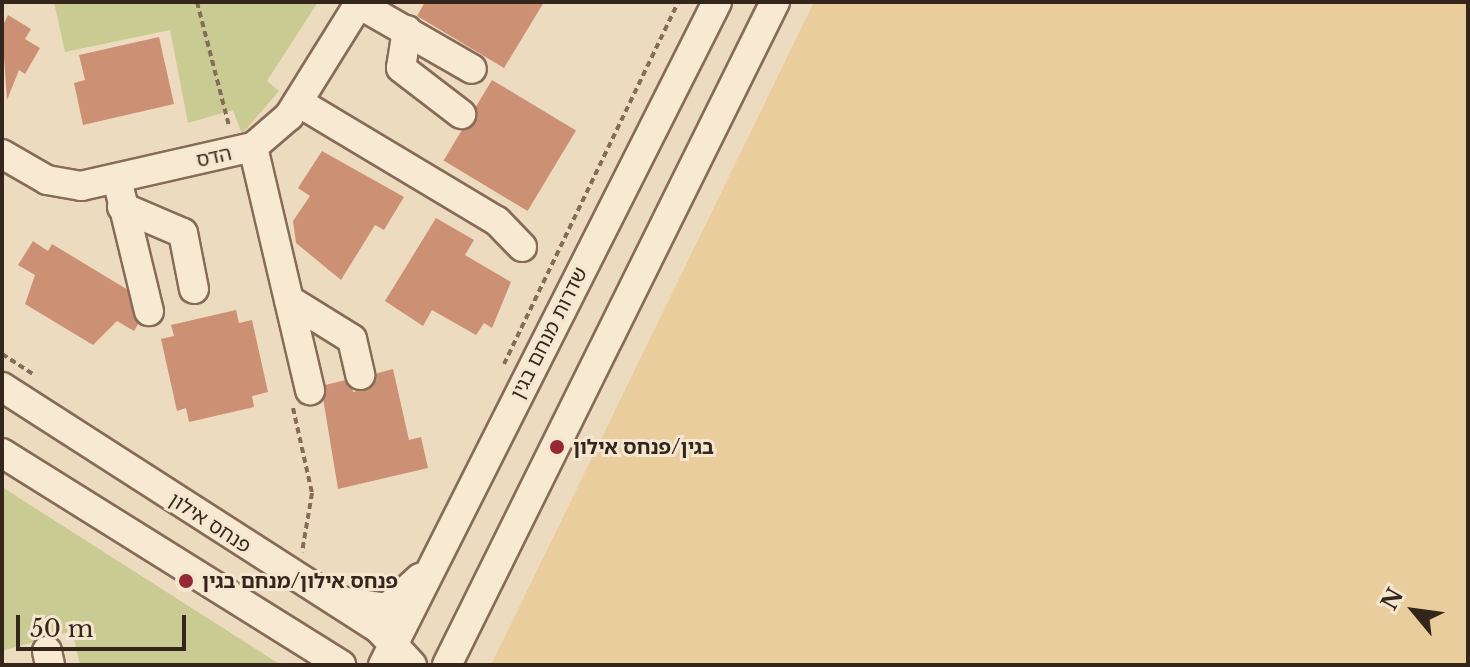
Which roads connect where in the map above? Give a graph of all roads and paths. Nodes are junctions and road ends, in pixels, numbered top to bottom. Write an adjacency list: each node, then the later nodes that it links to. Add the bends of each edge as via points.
1 (678, 2): 17 (path)
2 (717, 2): 22 (street, שדרות מנחם בגין)
3 (775, 2): 28 (street)
4 (360, 3): 5 (street); 7 (street, הדס)
5 (407, 30): 6 (street); 8 (street, via 401,68)
6 (472, 69)
7 (298, 102): 9 (street, הדס); 13 (street, via 497,221)
8 (461, 114)
9 (253, 147): 11 (street, הדס); 15 (street)
10 (2, 154): 11 (street, הדס, via 59,184)
11 (117, 179): 12 (street)
12 (122, 207): 14 (street, via 183,233); 16 (street)
13 (522, 247)
14 (194, 289)
15 (289, 300): 18 (street, via 352,339); 20 (street)
16 (149, 311)
17 (502, 368)
18 (360, 375)
19 (2, 387): 23 (street, פנחס אילון)
20 (310, 390)
21 (2, 453): 24 (street)
22 (429, 570): 23 (street, via 387,608); 25 (street, שדרות מנחם בגין)
23 (325, 599): 25 (street, פנחס אילון)
24 (302, 642): 26 (street); 27 (street)
25 (396, 658)
26 (320, 665)
27 (341, 665)
28 (447, 665)

